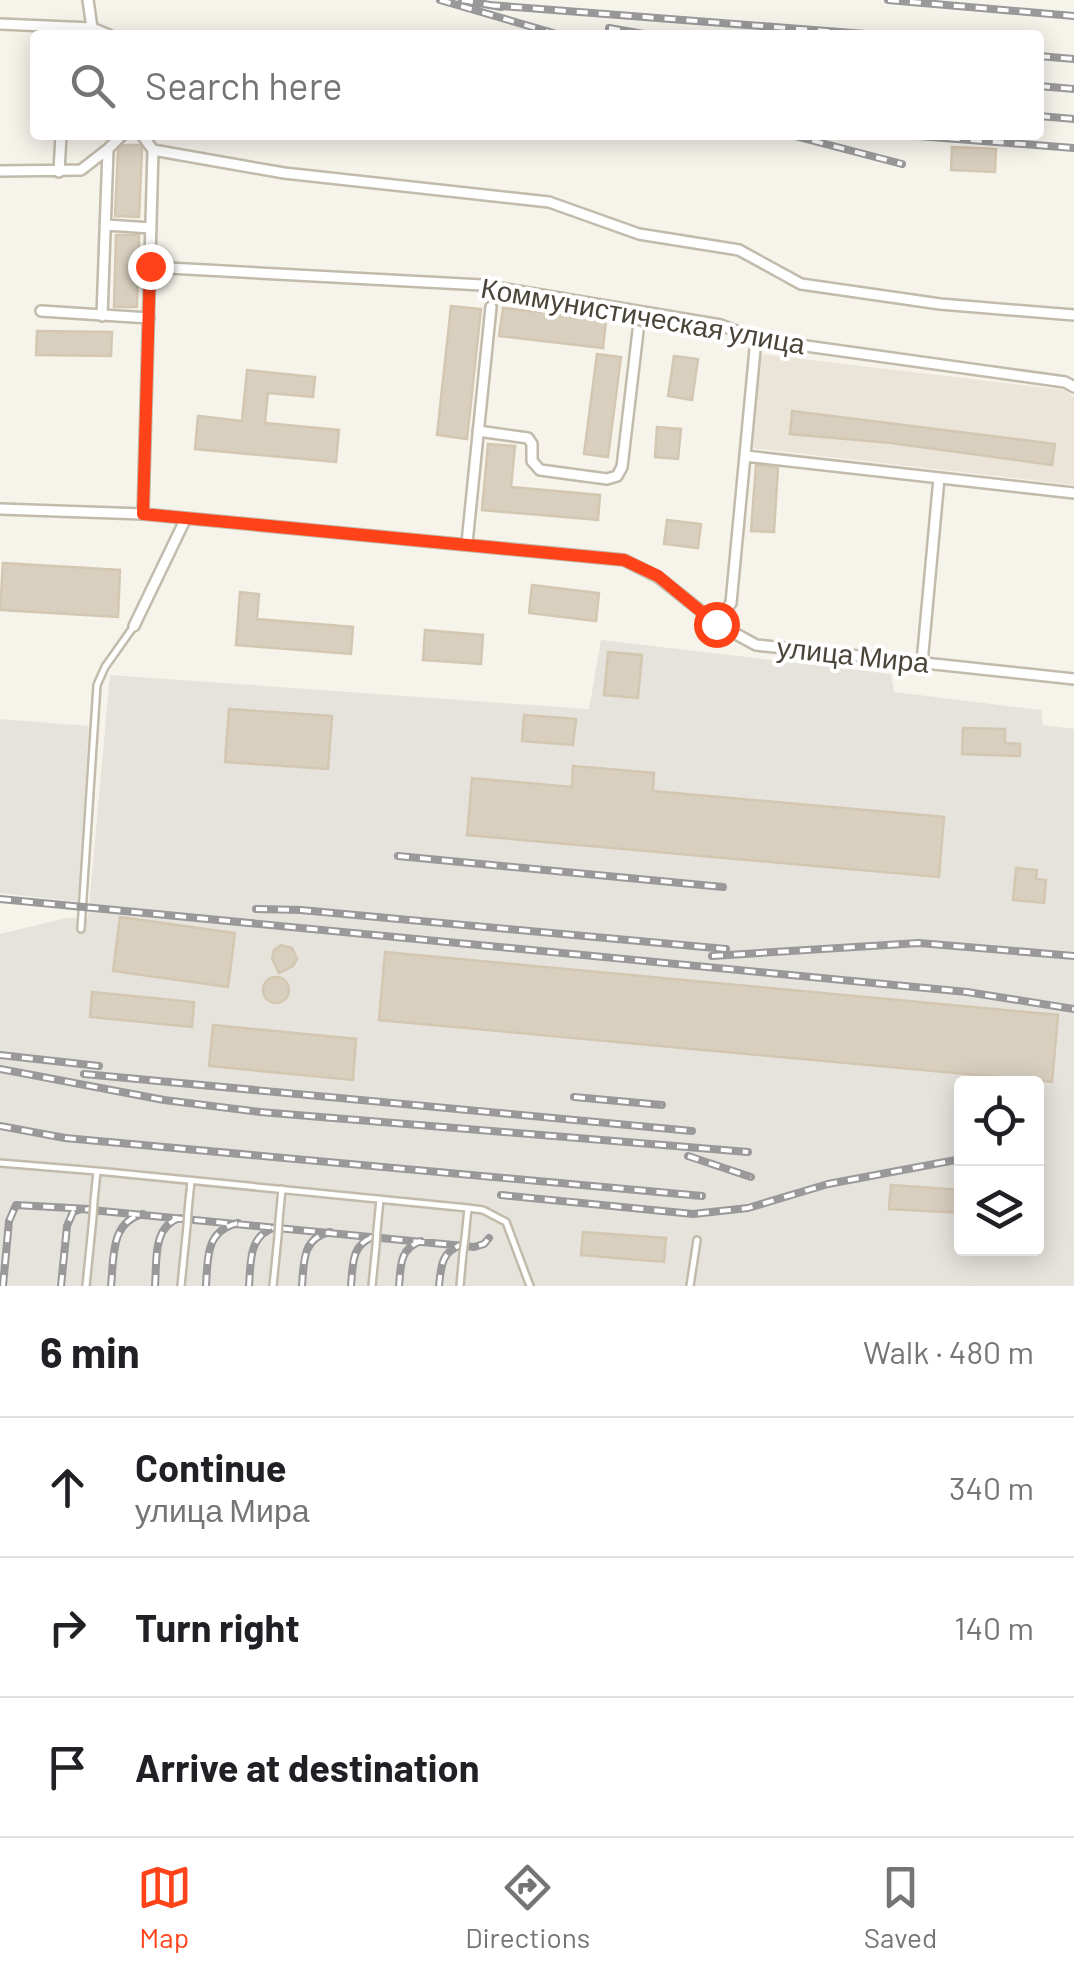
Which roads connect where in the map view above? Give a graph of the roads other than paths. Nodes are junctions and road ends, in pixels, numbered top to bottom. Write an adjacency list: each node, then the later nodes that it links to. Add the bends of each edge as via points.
1 (88, 0): 3 (street)
2 (0, 24): 4 (street)
3 (92, 28): 5 (street); 6 (street)
4 (57, 30)
5 (75, 30)
6 (97, 30)
7 (61, 140): 13 (street)
8 (117, 140): 10 (street)
9 (146, 140): 11 (street)
10 (108, 149): 13 (street, via 81,170); 14 (street)
11 (153, 150): 15 (street); 19 (street, via 284,173 548,202 639,234 739,250 801,284)
12 (0, 171): 13 (street)
13 (59, 172)
14 (106, 224): 15 (street); 20 (street)
15 (151, 228): 16 (street)
16 (150, 266): 21 (street); 23 (street, Коммунистическая улица, via 482,285 721,325)
17 (491, 307): 25 (street)
18 (41, 311): 20 (street)
19 (1074, 315)
20 (102, 316): 21 (street)
21 (148, 318): 30 (street)
22 (638, 331): 25 (street, via 617,476 540,470 528,438)
23 (756, 340): 24 (street, Коммунистическая улица); 26 (street)
24 (1074, 387)
25 (478, 431): 32 (street)
26 (745, 456): 27 (street); 33 (street, via 731,603)
27 (939, 478): 28 (street); 35 (street)
28 (1074, 493)
29 (0, 509): 30 (street, улица Мира)
30 (143, 514): 31 (street, улица Мира)
31 (186, 518): 32 (street, улица Мира); 34 (street)
32 (467, 543): 33 (street, улица Мира, via 624,560 658,576)
33 (716, 624): 35 (street, улица Мира, via 756,645)
34 (134, 626): 37 (lane, via 97,686)
35 (922, 663): 36 (street, улица Мира)
36 (1074, 679)
37 (81, 929)
38 (0, 1163): 39 (lane)
39 (97, 1171): 40 (lane); 45 (lane, bridge)
40 (192, 1180): 41 (lane); 46 (lane, bridge)
41 (282, 1190): 42 (lane); 47 (lane, bridge)
42 (380, 1199): 43 (lane); 48 (lane, bridge)
43 (468, 1208): 49 (lane, bridge); 50 (lane, via 506,1222)
44 (697, 1240): 51 (lane)
45 (86, 1286)
46 (181, 1286)
47 (273, 1286)
48 (372, 1286)
49 (460, 1286)
50 (530, 1286)
51 (690, 1286)

